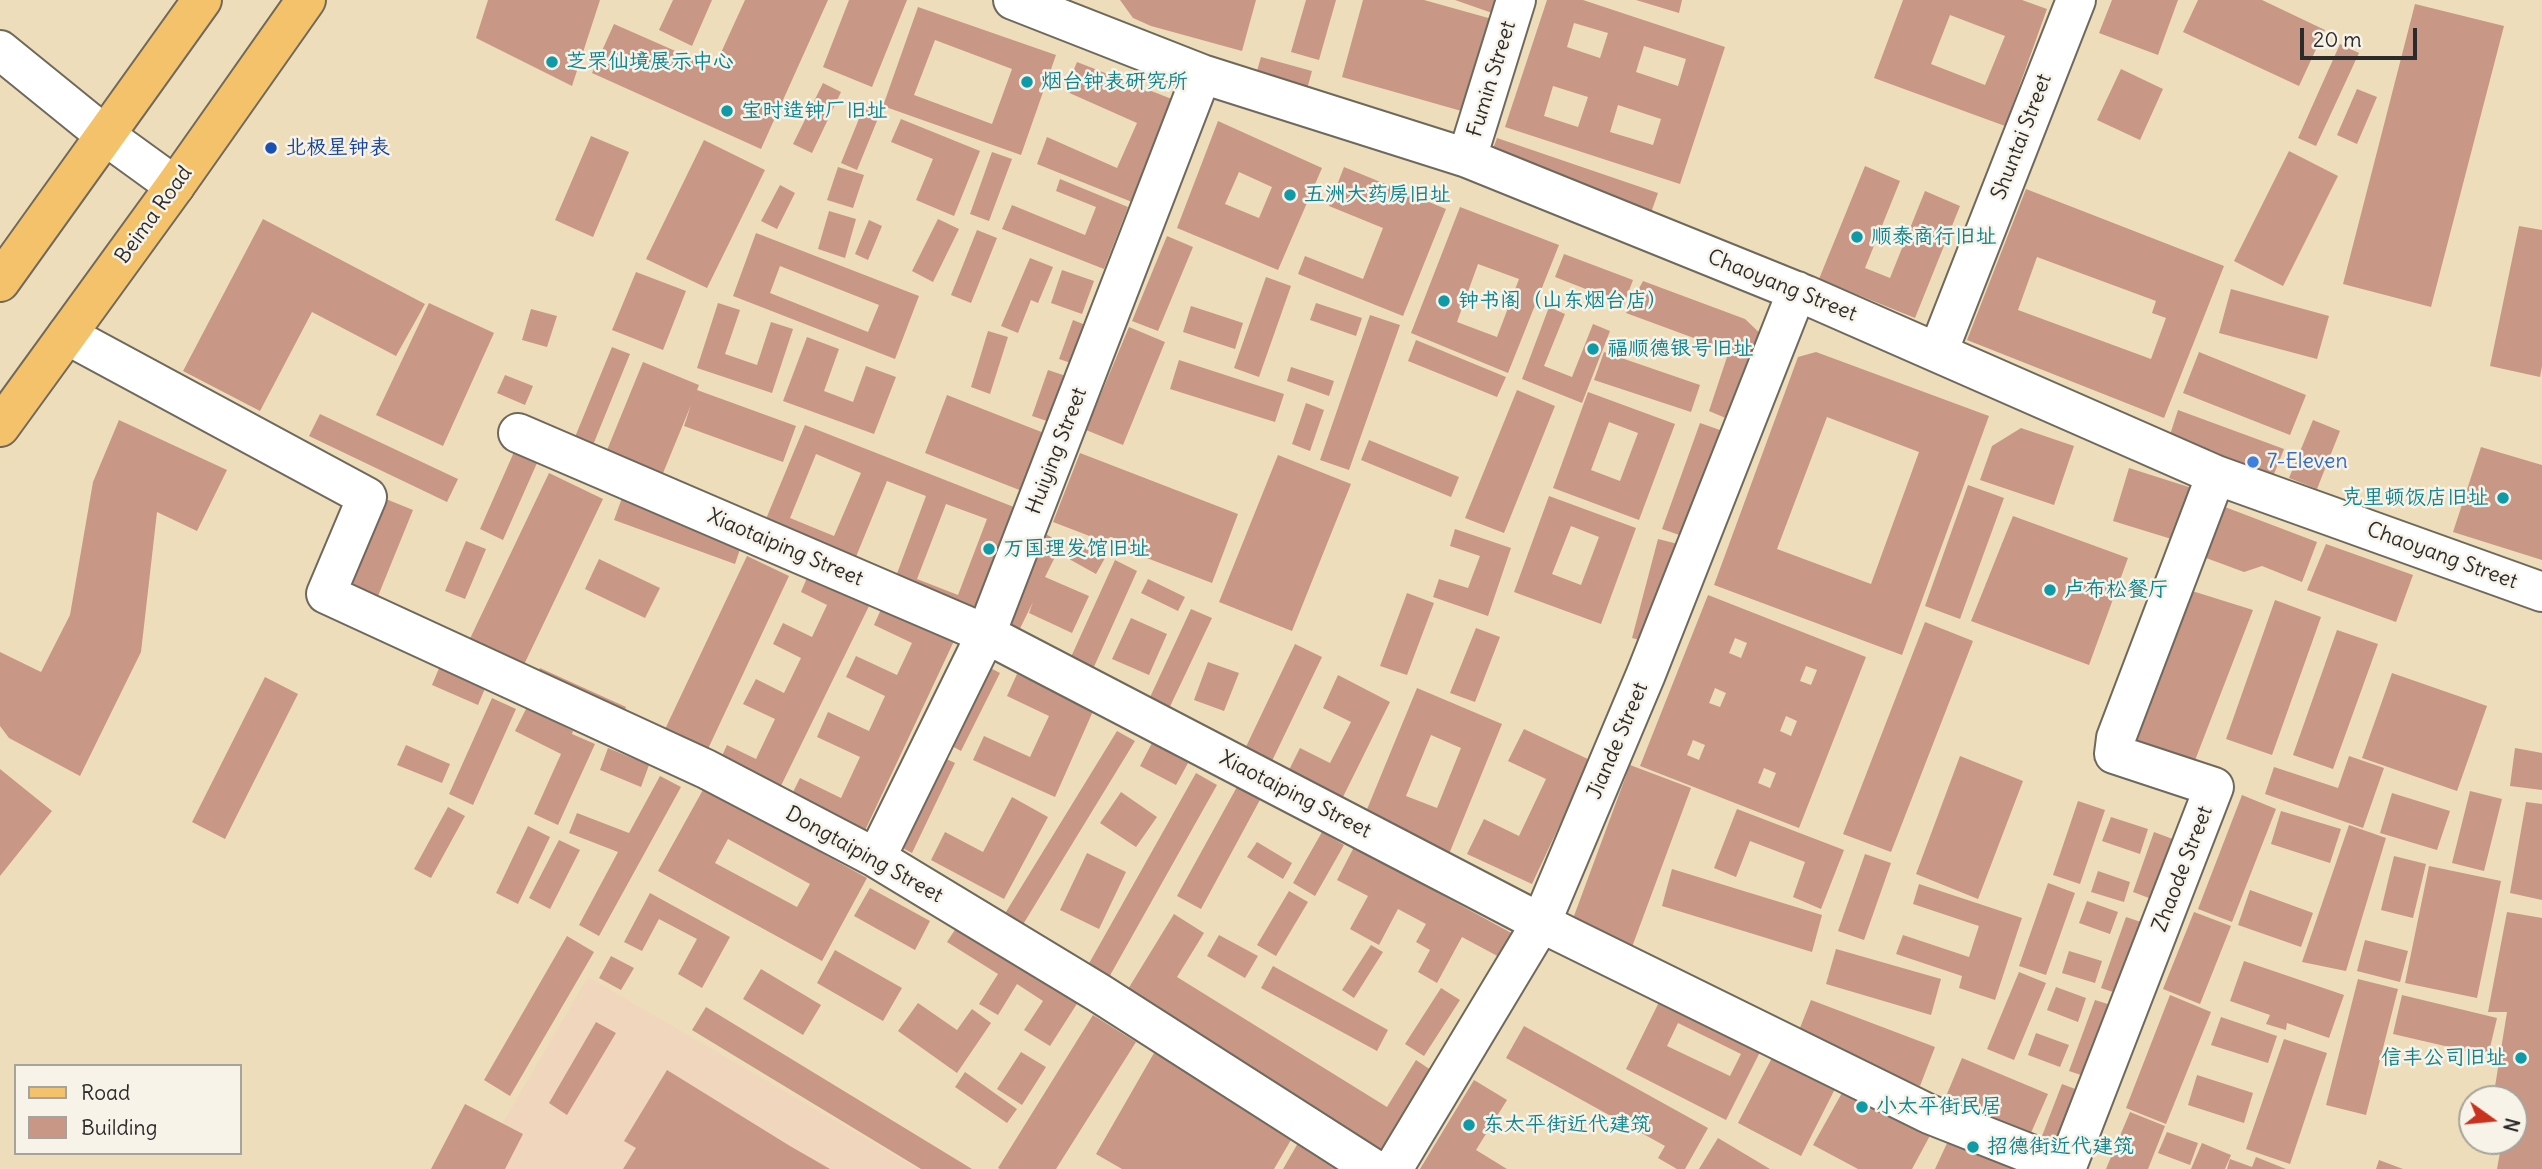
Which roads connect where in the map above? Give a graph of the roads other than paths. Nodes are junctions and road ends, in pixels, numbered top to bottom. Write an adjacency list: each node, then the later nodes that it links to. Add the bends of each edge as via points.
1 (202, 0): 10 (main road)
2 (306, 0): 12 (main road, Beima Road)
3 (1013, 0): 7 (street, Chaoyang Street)
4 (1094, 0): 7 (street)
5 (1516, 0): 11 (street, Fumin Street)
6 (2076, 0): 16 (street, Shuntai Street)
7 (1111, 38): 9 (street, Chaoyang Street)
8 (0, 50): 10 (street)
9 (1202, 74): 11 (street, Chaoyang Street); 21 (street, Huiying Street)
10 (106, 136): 12 (street); 13 (main road)
11 (1467, 158): 14 (street, Chaoyang Street)
12 (176, 186): 15 (main road, Beima Road)
13 (0, 282)
14 (1797, 292): 16 (street, Chaoyang Street); 23 (street, Jiande Street, via 1646,674)
15 (67, 335): 17 (main road, Beima Road); 22 (street, Dongtaiping Street, via 367,497 326,594 706,769)
16 (1938, 352): 19 (street, Chaoyang Street)
17 (0, 427)
18 (518, 433): 21 (street, Xiaotaiping Street)
19 (2216, 475): 20 (street, Chaoyang Street); 26 (street, Zhaode Street, via 2116,738 2114,754 2214,787)
20 (2542, 592)
21 (986, 634): 22 (street, Huiying Street); 23 (street, Xiaotaiping Street)
22 (876, 858): 24 (street, Dongtaiping Street, via 1099,993)
23 (1541, 923): 25 (street, Jiande Street); 26 (street, Xiaotaiping Street, via 1930,1114)
24 (1374, 1169)
25 (1392, 1169)
26 (2066, 1169)

